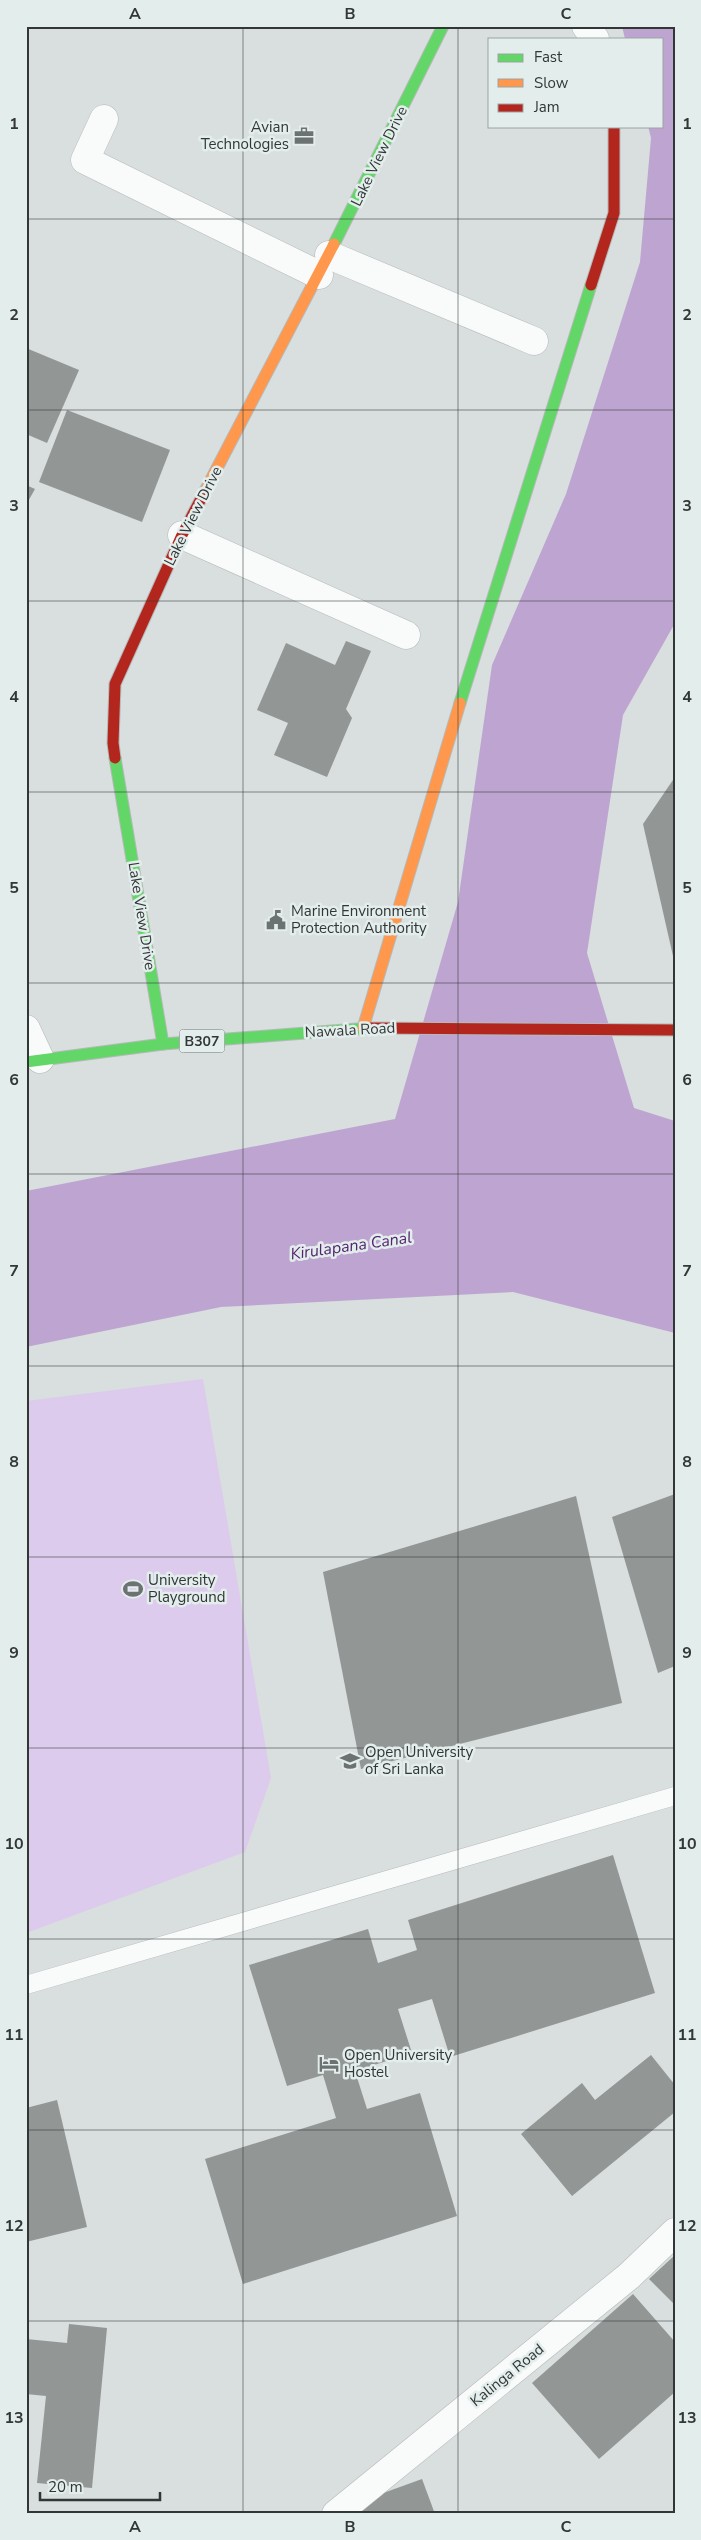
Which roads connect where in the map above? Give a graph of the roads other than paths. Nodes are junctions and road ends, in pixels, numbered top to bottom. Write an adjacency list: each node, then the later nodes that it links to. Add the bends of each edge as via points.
1 (443, 26): 6 (street, Lake View Drive)
2 (586, 26): 3 (street)
3 (594, 38)
4 (104, 119): 6 (street, via 85,160)
5 (614, 128): 10 (street, via 614,213 483,627)
6 (324, 265): 7 (street); 8 (street, Lake View Drive)
7 (534, 341)
8 (182, 535): 9 (street); 13 (street, Lake View Drive, via 115,684 113,743)
9 (406, 635)
10 (363, 1028): 12 (street, Nawala Road / B307); 13 (street, Nawala Road / B307)
11 (26, 1029): 14 (street)
12 (675, 1030)
13 (163, 1044): 14 (street, Nawala Road / B307)
14 (33, 1060)
15 (675, 1796): 16 (lane)
16 (26, 1985)
17 (675, 2232): 18 (street, Kalinga Road, via 630,2276)
18 (336, 2514)

